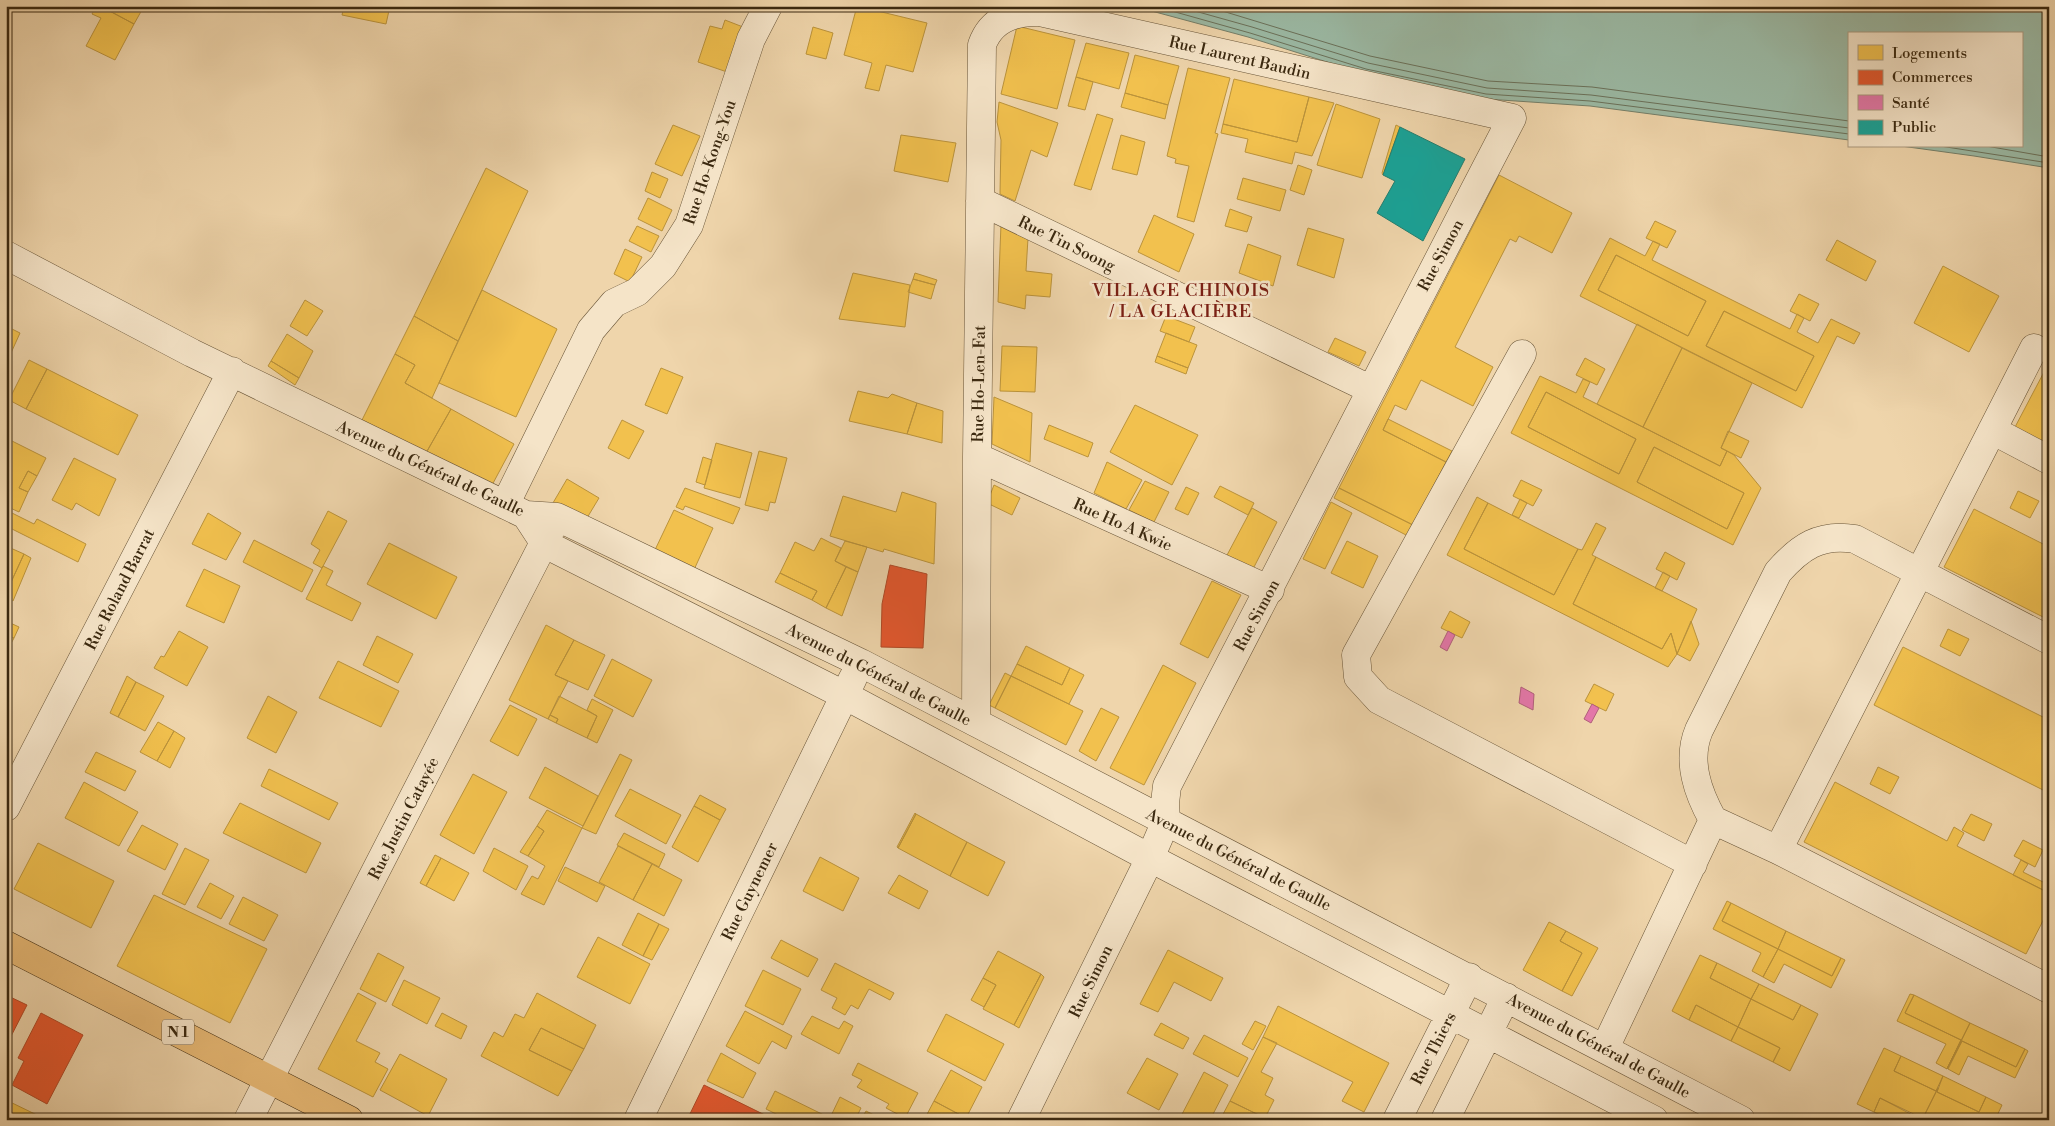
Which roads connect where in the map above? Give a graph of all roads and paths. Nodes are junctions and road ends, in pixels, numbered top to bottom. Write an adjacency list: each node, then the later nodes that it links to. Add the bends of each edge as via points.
1 (768, 6): 14 (street, Rue Ho-Kong-You, via 751,39 689,225 663,266 637,292 614,303 591,330)
2 (1017, 9): 3 (street, Rue Laurent Baudin, via 996,23); 4 (street, Rue Laurent Baudin)
3 (982, 45): 5 (street, Rue Ho-Len-Fat)
4 (1512, 118): 10 (street, Rue Simon)
5 (980, 201): 10 (street, Rue Tin Soong); 12 (street, Rue Ho-Len-Fat)
6 (6, 255): 9 (street, Avenue du Général de Gaulle)
7 (2034, 348): 11 (street)
8 (1522, 354): 28 (street, via 1356,656 1358,677 1379,700)
9 (232, 371): 14 (street, Avenue du Général de Gaulle); 23 (street, Rue Roland Barrat)
10 (1370, 389): 18 (street, Rue Simon)
11 (1992, 430): 13 (street); 17 (street)
12 (976, 457): 18 (street, Rue Ho A Kwie); 22 (street, Rue Ho-Len-Fat)
13 (2049, 460)
14 (516, 510): 15 (street, Avenue du Général de Gaulle); 16 (street)
15 (557, 516): 16 (street, Rue Justin Catayée); 20 (street, Avenue du Général de Gaulle)
16 (545, 544): 21 (street); 36 (street, Rue Justin Catayée)
17 (1920, 571): 19 (street); 24 (street, via 1855,539 1842,537 1805,547 1778,572 1695,740 1696,782); 26 (street)
18 (1270, 590): 25 (street, Rue Simon, via 1167,786)
19 (2049, 640)
20 (861, 663): 21 (street, Rue Guynemer); 22 (street, Avenue du Général de Gaulle)
21 (844, 695): 27 (street); 39 (street, Rue Guynemer)
22 (976, 722): 25 (street, Avenue du Général de Gaulle)
23 (6, 807)
24 (1714, 820): 26 (street); 28 (street)
25 (1166, 821): 27 (street, Rue Simon); 30 (street, Avenue du Général de Gaulle)
26 (1778, 850): 31 (street)
27 (1150, 858): 33 (street); 40 (street, Rue Simon)
28 (1693, 864): 35 (street)
29 (6, 945): 36 (main road, N 1)
30 (1469, 977): 32 (street, Avenue du Général de Gaulle); 33 (street, Rue Thiers)
31 (2046, 982)
32 (1506, 997): 34 (street); 35 (street, Avenue du Général de Gaulle)
33 (1450, 1014): 34 (street); 41 (street, Rue Thiers)
34 (1489, 1034): 42 (street); 43 (street)
35 (1604, 1048): 44 (street, Avenue du Général de Gaulle)
36 (269, 1078): 37 (street, Rue Justin Catayée); 38 (main road, N 1)
37 (248, 1120)
38 (349, 1120)
39 (638, 1120)
40 (1021, 1120)
41 (1396, 1120)
42 (1445, 1120)
43 (1654, 1120)
44 (1741, 1120)

